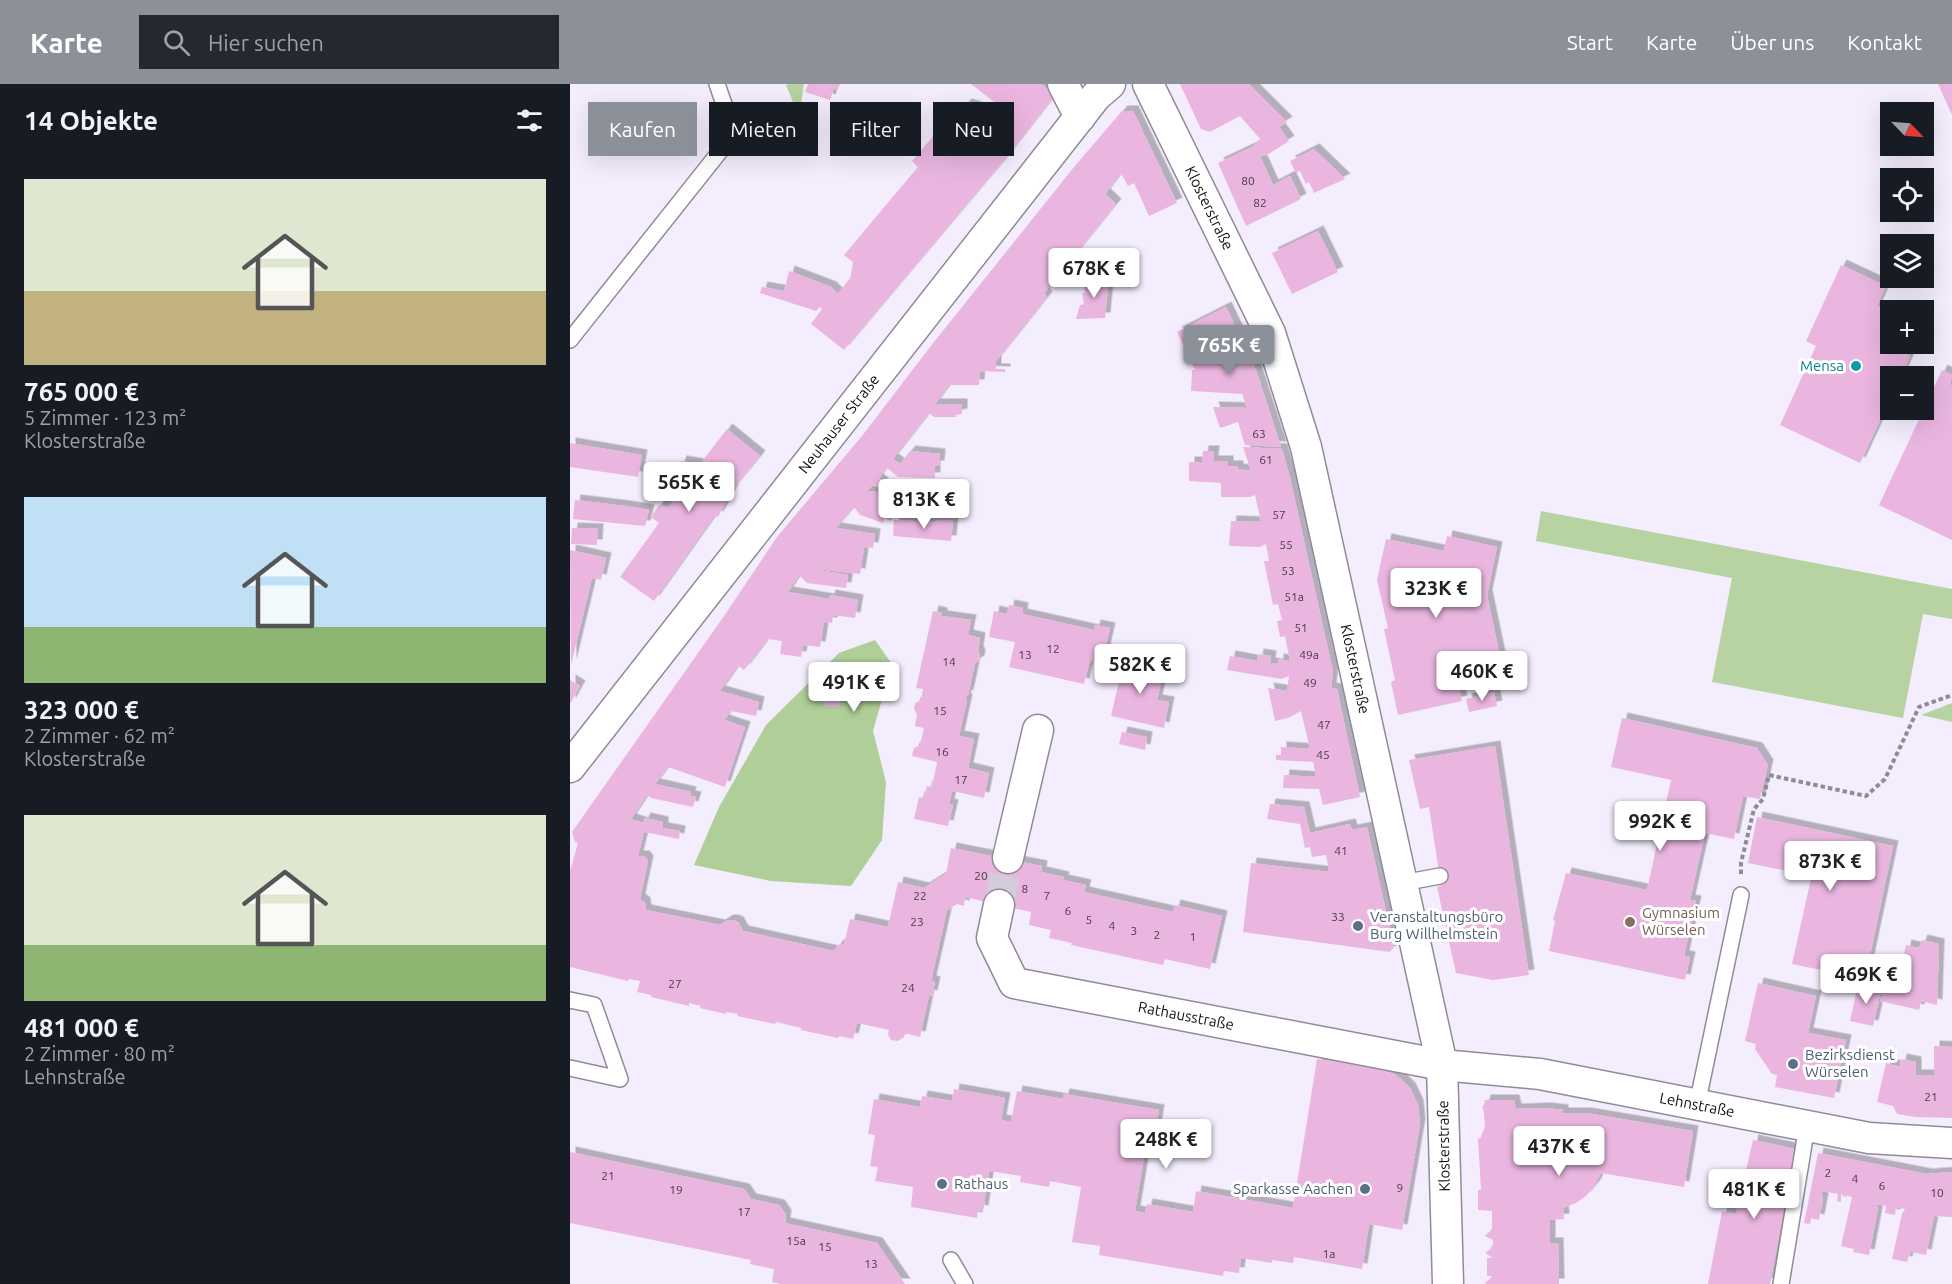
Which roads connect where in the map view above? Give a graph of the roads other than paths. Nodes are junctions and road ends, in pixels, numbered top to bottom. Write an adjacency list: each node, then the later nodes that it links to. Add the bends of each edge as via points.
1 (717, 84): 8 (lane, via 732,127 725,145)
2 (1063, 84): 7 (street)
3 (1110, 84): 7 (street, Neuhauser Straße)
4 (1116, 84): 5 (street)
5 (1125, 84)
6 (1148, 84): 13 (street, Klosterstraße, via 1270,333 1306,447)
7 (1080, 117): 10 (street, Neuhauser Straße)
8 (570, 340)
9 (1038, 730): 11 (street)
10 (570, 767)
11 (1008, 858)
12 (1440, 876): 13 (lane)
13 (1402, 883): 17 (street, Klosterstraße)
14 (1741, 895): 19 (lane)
15 (999, 905): 17 (street, Rathausstraße, via 992,938 1014,984)
16 (570, 1000): 18 (lane, via 594,1005 620,1079)
17 (1442, 1065): 19 (street, Lehnstraße, via 1540,1074); 24 (street, Klosterstraße)
18 (570, 1068)
19 (1697, 1105): 20 (street, Lehnstraße)
20 (1807, 1126): 21 (street, Lehnstraße, via 1869,1138); 25 (lane)
21 (1952, 1143)
22 (951, 1260): 23 (lane)
23 (965, 1284)
24 (1448, 1284)
25 (1781, 1284)

